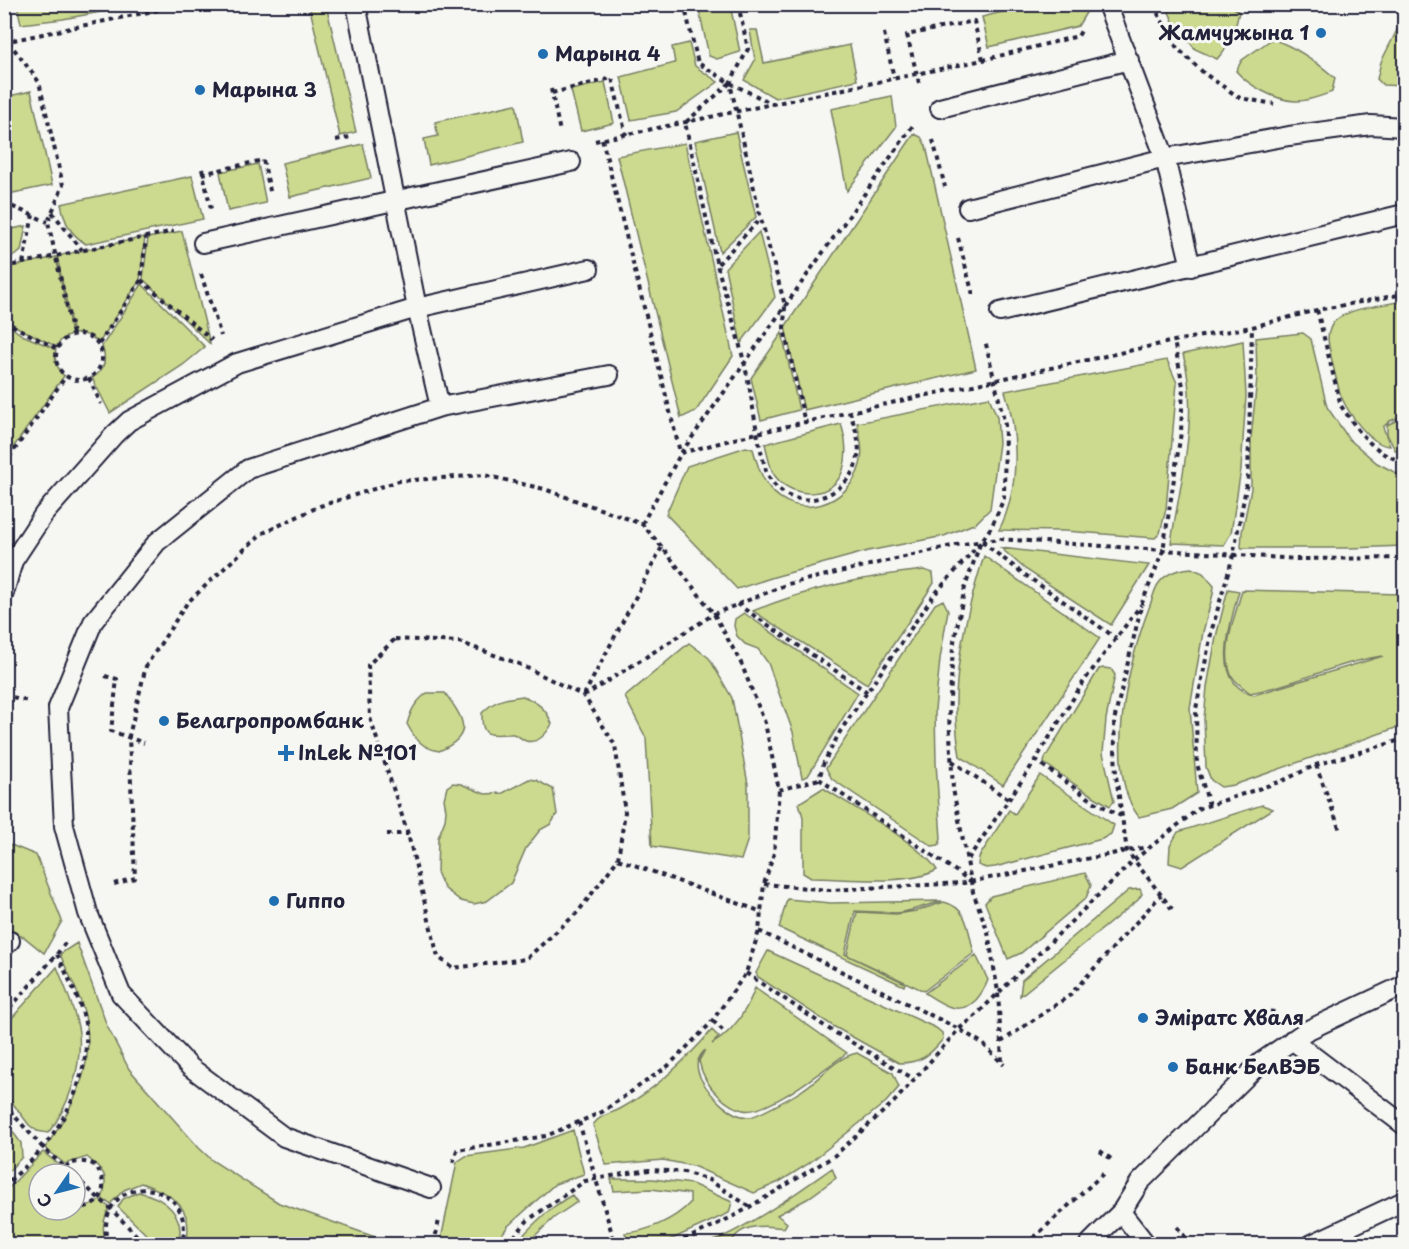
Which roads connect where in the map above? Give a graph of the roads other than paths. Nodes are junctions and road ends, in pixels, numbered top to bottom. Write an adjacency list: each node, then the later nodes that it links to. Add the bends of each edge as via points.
1 (356, 4): 8 (lane)
2 (1107, 4): 3 (lane)
3 (1129, 60): 4 (lane); 6 (lane)
4 (940, 108)
5 (1404, 127): 6 (lane, via 1371,125)
6 (1166, 158): 9 (lane); 12 (lane)
7 (571, 162): 8 (lane)
8 (396, 200): 11 (lane); 14 (lane)
9 (968, 208)
10 (1404, 214): 12 (lane)
11 (203, 243)
12 (1191, 267): 15 (lane)
13 (589, 269): 14 (lane)
14 (417, 308): 17 (lane); 18 (lane, via 232,357 129,422 44,514 13,561)
15 (1000, 312)
16 (609, 375): 17 (lane)
17 (440, 407): 22 (lane, via 248,469 157,542 93,622 58,708 64,826 88,914 121,994 190,1067 284,1137)
18 (4, 593)
19 (1404, 985): 20 (lane, via 1306,1030)
20 (1293, 1040): 21 (lane); 24 (lane, via 1261,1062 1140,1182)
21 (1404, 1125)
22 (431, 1188)
23 (1404, 1200): 27 (lane)
24 (1121, 1212): 25 (lane); 26 (lane)
25 (1089, 1245)
26 (1146, 1245)
27 (1312, 1245)

